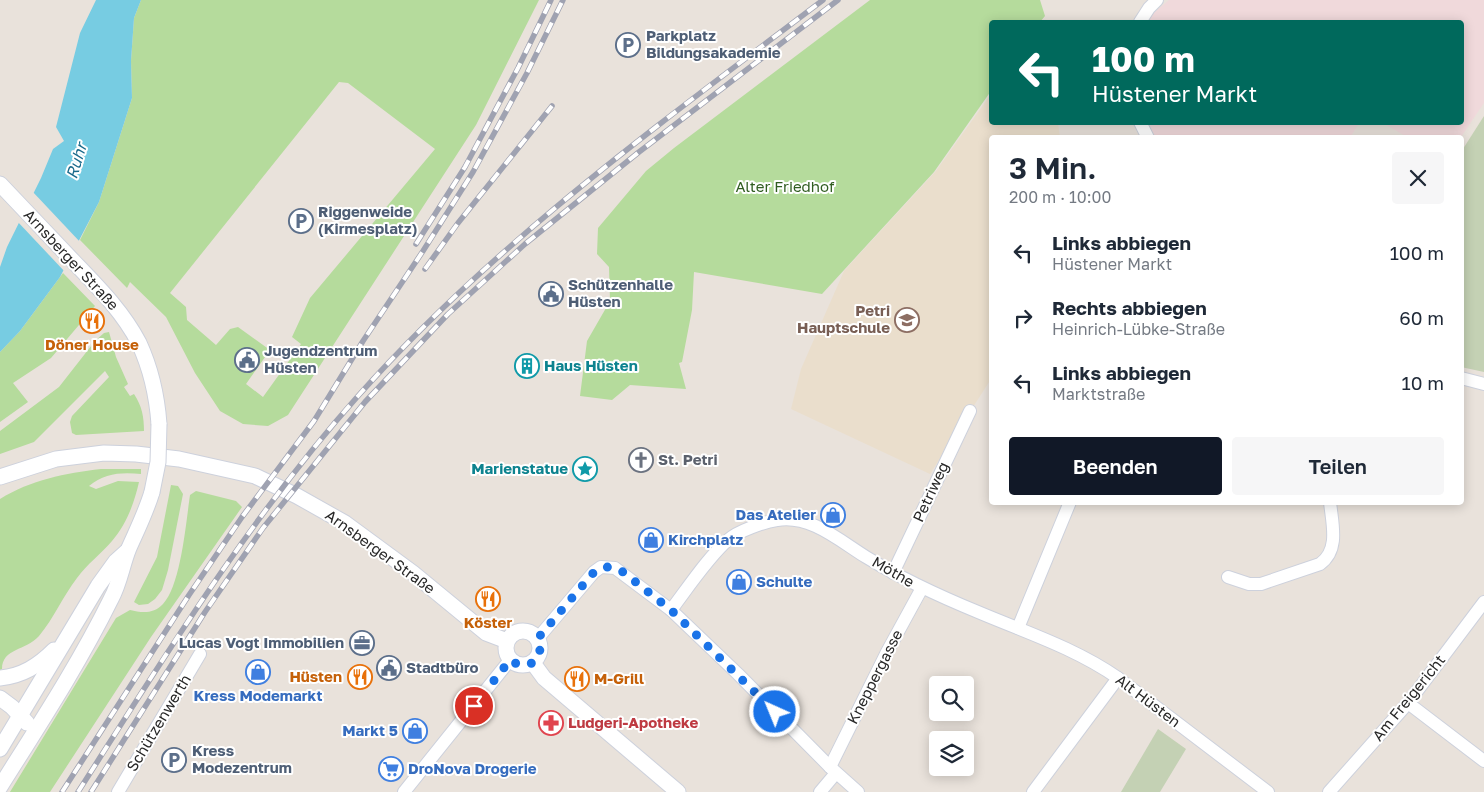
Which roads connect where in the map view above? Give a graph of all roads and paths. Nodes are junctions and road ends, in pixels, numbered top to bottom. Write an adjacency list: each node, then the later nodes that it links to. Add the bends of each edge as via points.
1 (1157, 0): 2 (street)
2 (1141, 20)
3 (0, 184): 10 (street, Arnsberger Straße, bridge, via 105,294 125,320 147,362 159,424 158,462 152,492)
4 (1464, 379): 5 (street)
5 (1484, 384)
6 (970, 411): 11 (street, Petriweg)
7 (2, 477): 19 (street, Arnsberger Straße, via 56,459 104,452 179,459 255,476 345,523 413,572 486,633)
8 (1069, 505): 16 (street)
9 (1330, 505): 12 (street, via 1333,543 1328,557 1320,564 1261,584 1248,584)
10 (129, 549): 18 (street, Arnsberger Straße, via 108,572); 28 (street, Arnsberger Straße, via 112,598)
11 (893, 573): 13 (street, Möthe); 15 (street, Möthe, via 815,526 801,521 777,520 736,534 728,540)
12 (1228, 576)
13 (922, 588): 16 (street, Möthe); 31 (street, Kneppergasse, via 887,652)
14 (1484, 602): 26 (street, Am Freigericht)
15 (671, 610): 17 (street, via 623,572 608,566 600,567); 31 (street)
16 (1018, 628): 24 (street, Alt Hüsten, via 1067,648)
17 (538, 638): 19 (street, via 529,632 519,631); 22 (street, via 540,654)
18 (64, 641): 23 (street, Arnsberger Straße, via 36,666); 27 (street, Arnsberger Straße)
19 (507, 641): 21 (street, via 506,651)
20 (200, 654): 33 (street, Schützenwerth)
21 (510, 660): 22 (street, via 521,666); 34 (street)
22 (533, 663): 35 (street, via 544,678)
23 (0, 678)
24 (1118, 678): 38 (street); 39 (street, Alt Hüsten)
25 (0, 698): 27 (street)
26 (1408, 703): 30 (street); 40 (street, Am Freigericht)
27 (11, 722): 28 (street); 29 (street, Arnsberger Straße)
28 (35, 732): 32 (street, Arnsberger Straße)
29 (0, 749)
30 (1484, 761)
31 (833, 770): 36 (street, Kneppergasse); 37 (street)
32 (0, 787)
33 (118, 792)
34 (404, 792)
35 (678, 792)
36 (820, 792)
37 (858, 792)
38 (1033, 792)
39 (1268, 792)
40 (1329, 792)

